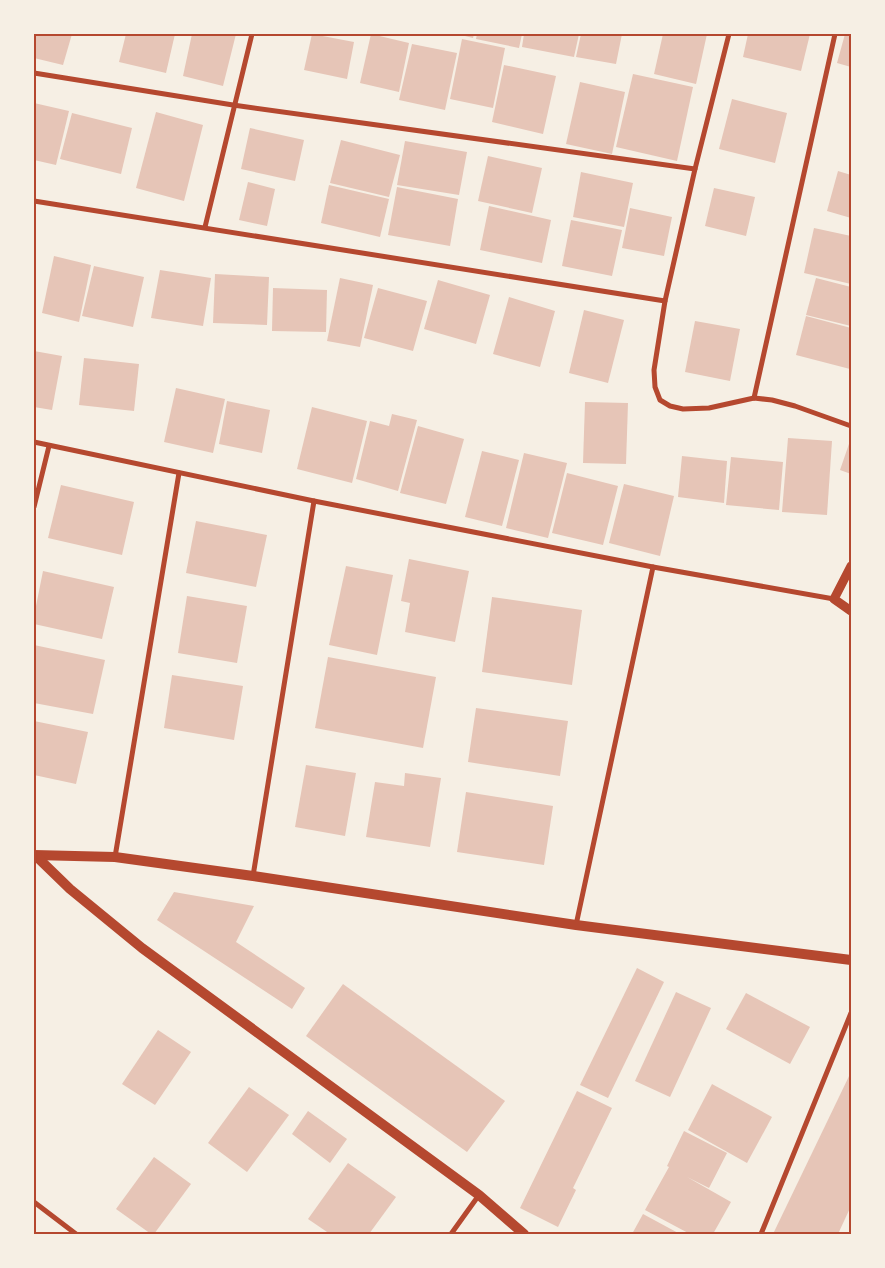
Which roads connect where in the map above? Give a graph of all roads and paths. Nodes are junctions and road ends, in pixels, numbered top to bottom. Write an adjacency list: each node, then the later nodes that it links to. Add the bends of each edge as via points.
1 (252, 34): 5 (street)
2 (730, 34): 6 (street)
3 (835, 34): 10 (street)
4 (34, 73): 5 (street)
5 (234, 105): 6 (street); 8 (street)
6 (695, 169): 9 (street)
7 (34, 200): 8 (street)
8 (205, 227): 9 (street)
9 (665, 301): 10 (street, via 654,370 660,400 683,409 709,408)
10 (754, 398): 11 (street, via 795,406)
11 (851, 426)
12 (34, 442): 13 (street)
13 (49, 446): 14 (street); 16 (street)
14 (179, 473): 15 (street); 22 (street)
15 (314, 501): 18 (street); 23 (street)
16 (34, 507)
17 (851, 566): 19 (street)
18 (653, 567): 19 (street); 24 (street)
19 (834, 599): 20 (street)
20 (851, 611)
21 (35, 855): 22 (main road); 27 (main road, via 70,889 142,948)
22 (115, 858): 23 (main road)
23 (253, 876): 24 (main road)
24 (576, 925): 25 (main road)
25 (851, 960)
26 (851, 1013): 32 (street)
27 (480, 1195): 30 (street); 31 (main road)
28 (34, 1202): 29 (street)
29 (76, 1234)
30 (451, 1234)
31 (524, 1234)
32 (761, 1234)

